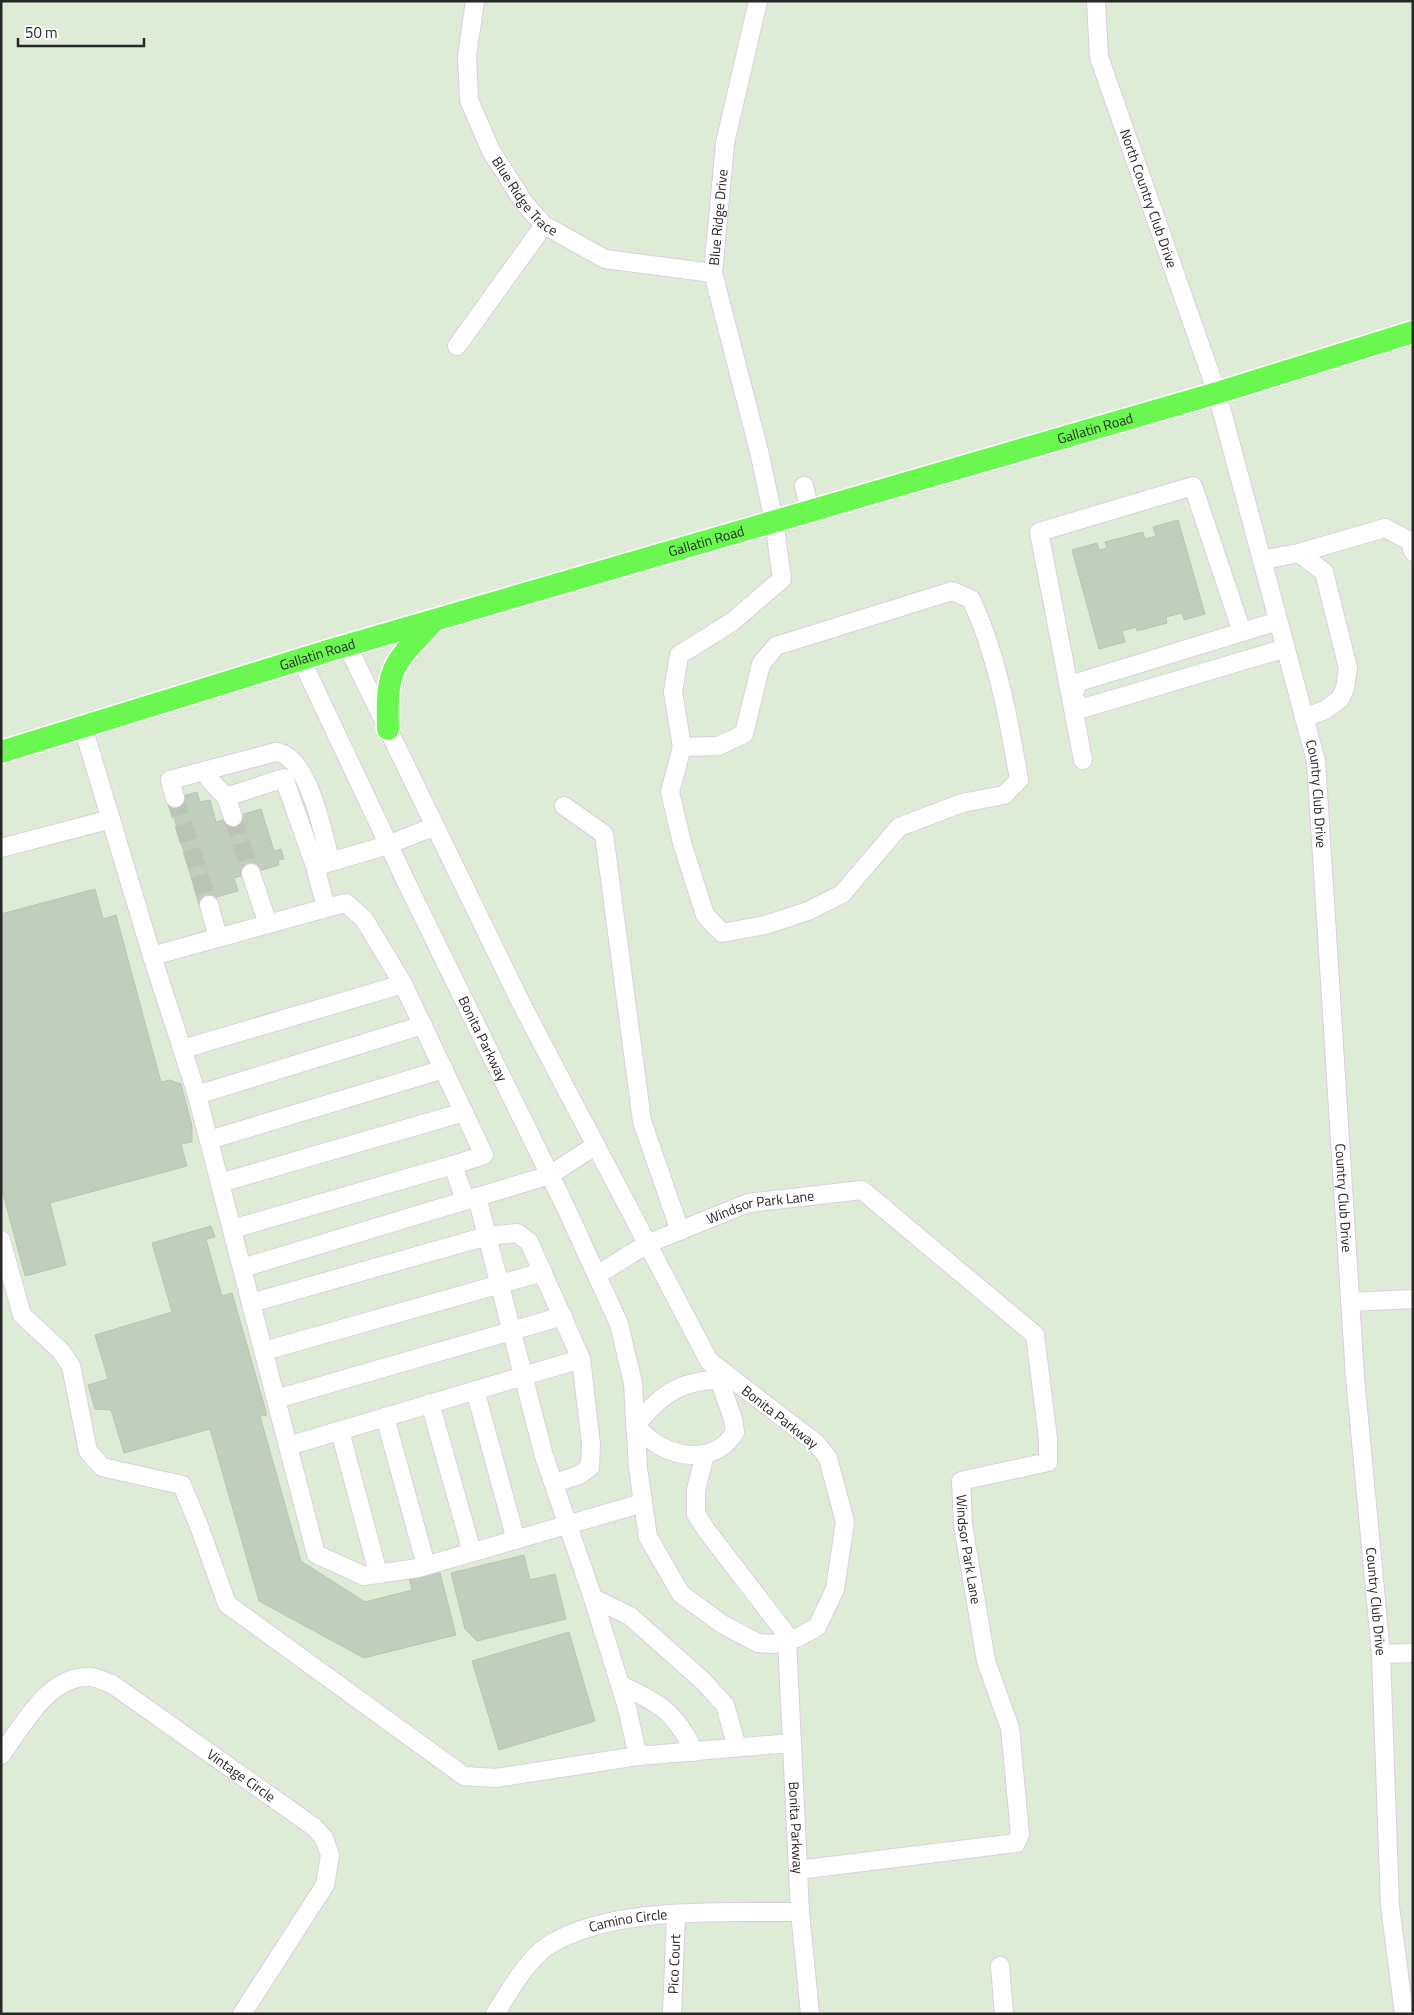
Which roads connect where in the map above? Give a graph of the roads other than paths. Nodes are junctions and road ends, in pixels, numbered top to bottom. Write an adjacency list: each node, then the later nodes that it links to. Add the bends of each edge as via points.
1 (475, 1): 4 (street, Blue Ridge Trace, via 467,56 469,100 490,151 525,204)
2 (758, 1): 5 (street, Blue Ridge Drive, via 725,143)
3 (1096, 1): 8 (street, North Country Club Drive, via 1099,56)
4 (544, 225): 5 (street, Blue Ridge Trace, via 605,259); 7 (street)
5 (713, 273): 11 (street, Blue Ridge Drive)
6 (1413, 332): 8 (main road, Gallatin Road)
7 (457, 346)
8 (1217, 393): 10 (main road, Gallatin Road); 14 (street, Country Club Drive)
9 (804, 486): 10 (street)
10 (810, 511): 11 (main road, Gallatin Road)
11 (774, 521): 15 (main road, Gallatin Road); 25 (street, Blue Ridge Drive, via 782,579 732,622 679,655 673,692)
12 (1413, 552): 13 (street, via 1410,541 1385,528)
13 (1299, 553): 14 (street); 22 (street, via 1324,572 1348,668 1340,699 1325,710)
14 (1262, 560): 16 (street, Country Club Drive)
15 (434, 621): 18 (main road, Gallatin Road); 24 (main road, via 395,664 387,697)
16 (1278, 621): 17 (street); 19 (street, Country Club Drive)
17 (1242, 632): 21 (street, via 1079,682); 21 (street, via 1193,486 1039,532)
18 (347, 645): 20 (main road, Gallatin Road); 24 (street, Bonita Parkway)
19 (1286, 648): 21 (street, via 1084,708); 22 (street, Country Club Drive)
20 (301, 659): 23 (main road, Gallatin Road); 35 (street, Bonita Parkway)
21 (1071, 698): 27 (street)
22 (1304, 718): 66 (street, Country Club Drive, via 1316,761)
23 (83, 727): 26 (main road, Gallatin Road); 33 (street)
24 (388, 729): 34 (street, Bonita Parkway)
25 (682, 746): 25 (street, via 718,746 744,734 762,664 776,646 952,591 971,599 985,630 1013,742 1019,780 1004,795 962,803 899,827 842,894 808,911 765,925 722,933 705,915 670,792)
26 (1, 752)
27 (1083, 760)
28 (204, 776): 29 (street); 30 (street, via 170,780); 37 (street, via 276,752 291,758 307,780)
29 (226, 797): 32 (street); 37 (street, via 284,778)
30 (175, 798)
31 (564, 806): 57 (street, via 604,834 642,1121)
32 (233, 818)
33 (111, 819): 36 (street); 43 (street)
34 (435, 826): 35 (street); 51 (street, Bonita Parkway, via 522,1005)
35 (388, 845): 37 (street); 53 (street, Bonita Parkway)
36 (1, 848)
37 (323, 864): 40 (street)
38 (251, 873): 41 (street)
39 (209, 905): 42 (street)
40 (326, 908): 41 (street); 44 (street, via 346,903 364,919)
41 (268, 924): 42 (street)
42 (218, 937): 43 (street)
43 (152, 956): 46 (street)
44 (403, 984): 45 (street); 46 (street)
45 (423, 1026): 47 (street); 48 (street)
46 (183, 1049): 48 (street)
47 (444, 1069): 49 (street); 50 (street)
48 (197, 1095): 50 (street)
49 (464, 1112): 52 (street, via 484,1155); 54 (street)
50 (209, 1140): 54 (street)
51 (596, 1145): 53 (street); 60 (street, Bonita Parkway)
52 (453, 1165): 55 (street); 56 (street)
53 (550, 1175): 55 (street); 63 (street, Bonita Parkway)
54 (220, 1183): 56 (street)
55 (471, 1198): 58 (street); 61 (street)
56 (232, 1230): 61 (street)
57 (680, 1230): 60 (street, Windsor Park Lane); 99 (street, Windsor Park Lane, via 748,1203 862,1190 1034,1335 1048,1439 1048,1462 961,1481 963,1525 986,1661 1010,1728 1020,1834 1016,1843)
58 (487, 1236): 62 (street, via 517,1233 529,1242); 64 (street); 67 (street)
59 (1, 1240): 98 (street, via 22,1315 61,1351 71,1366 88,1451 102,1467 182,1485 227,1604 464,1776 496,1778)
60 (648, 1244): 63 (street, Windsor Park Lane); 73 (street, Bonita Parkway, via 710,1361)
61 (242, 1268): 67 (street)
62 (543, 1272): 64 (street); 68 (street)
63 (597, 1275): 78 (street, Bonita Parkway, via 619,1324 633,1383)
64 (500, 1284): 69 (street); 70 (street)
65 (1413, 1300): 66 (street)
66 (1350, 1302): 92 (street, Country Club Drive)
67 (252, 1303): 70 (street)
68 (562, 1316): 69 (street); 71 (street)
69 (512, 1330): 72 (street); 75 (street)
70 (264, 1351): 75 (street)
71 (581, 1359): 72 (street); 82 (street, via 591,1444 590,1467 579,1475)
72 (524, 1376): 74 (street); 82 (street, via 544,1456)
73 (725, 1379): 78 (street, via 696,1381 674,1389 654,1403); 81 (street, via 736,1432 728,1444); 90 (street, Bonita Parkway, via 817,1444 828,1458 845,1522 835,1588 828,1604 817,1627)
74 (475, 1390): 76 (street); 85 (street)
75 (276, 1400): 80 (street)
76 (430, 1404): 77 (street); 86 (street)
77 (385, 1417): 79 (street); 87 (street)
78 (636, 1426): 81 (street, via 658,1445 673,1452 691,1456); 83 (street, Bonita Parkway)
79 (340, 1431): 80 (street); 88 (street)
80 (288, 1446): 88 (street, via 316,1554 364,1576)
81 (705, 1454): 90 (street, via 696,1490 696,1514)
82 (554, 1482): 84 (street)
83 (643, 1503): 84 (street); 90 (street, Bonita Parkway, via 648,1537 681,1594 722,1624 758,1643)
84 (568, 1524): 85 (street); 89 (street)
85 (516, 1540): 86 (street)
86 (472, 1552): 87 (street)
87 (426, 1565): 88 (street)
88 (378, 1573)
89 (593, 1598): 93 (street); 95 (street, via 630,1616 703,1681 725,1705)
90 (789, 1640): 94 (street, Bonita Parkway)
91 (1413, 1653): 92 (street)
92 (1381, 1654): 108 (street, Country Club Drive, via 1390,1906)
93 (620, 1685): 96 (street, via 650,1698 669,1712 685,1732); 98 (street)
94 (792, 1743): 95 (street); 99 (street, Bonita Parkway)
95 (737, 1747): 96 (street)
96 (694, 1752): 98 (street)
97 (1, 1755): 103 (street, Vintage Circle, via 43,1698 75,1678 92,1676 112,1684 314,1827 324,1838 330,1854 325,1885)
98 (638, 1756)
99 (798, 1870): 100 (street, Bonita Parkway)
100 (800, 1912): 101 (street, Camino Circle); 106 (street, Bonita Parkway)
101 (676, 1914): 104 (street, Camino Circle, via 595,1924 548,1946 521,1974); 105 (street, Pico Court)
102 (1000, 1966): 107 (street)
103 (242, 2014)
104 (494, 2014)
105 (672, 2014)
106 (810, 2014)
107 (1004, 2014)
108 (1404, 2014)

